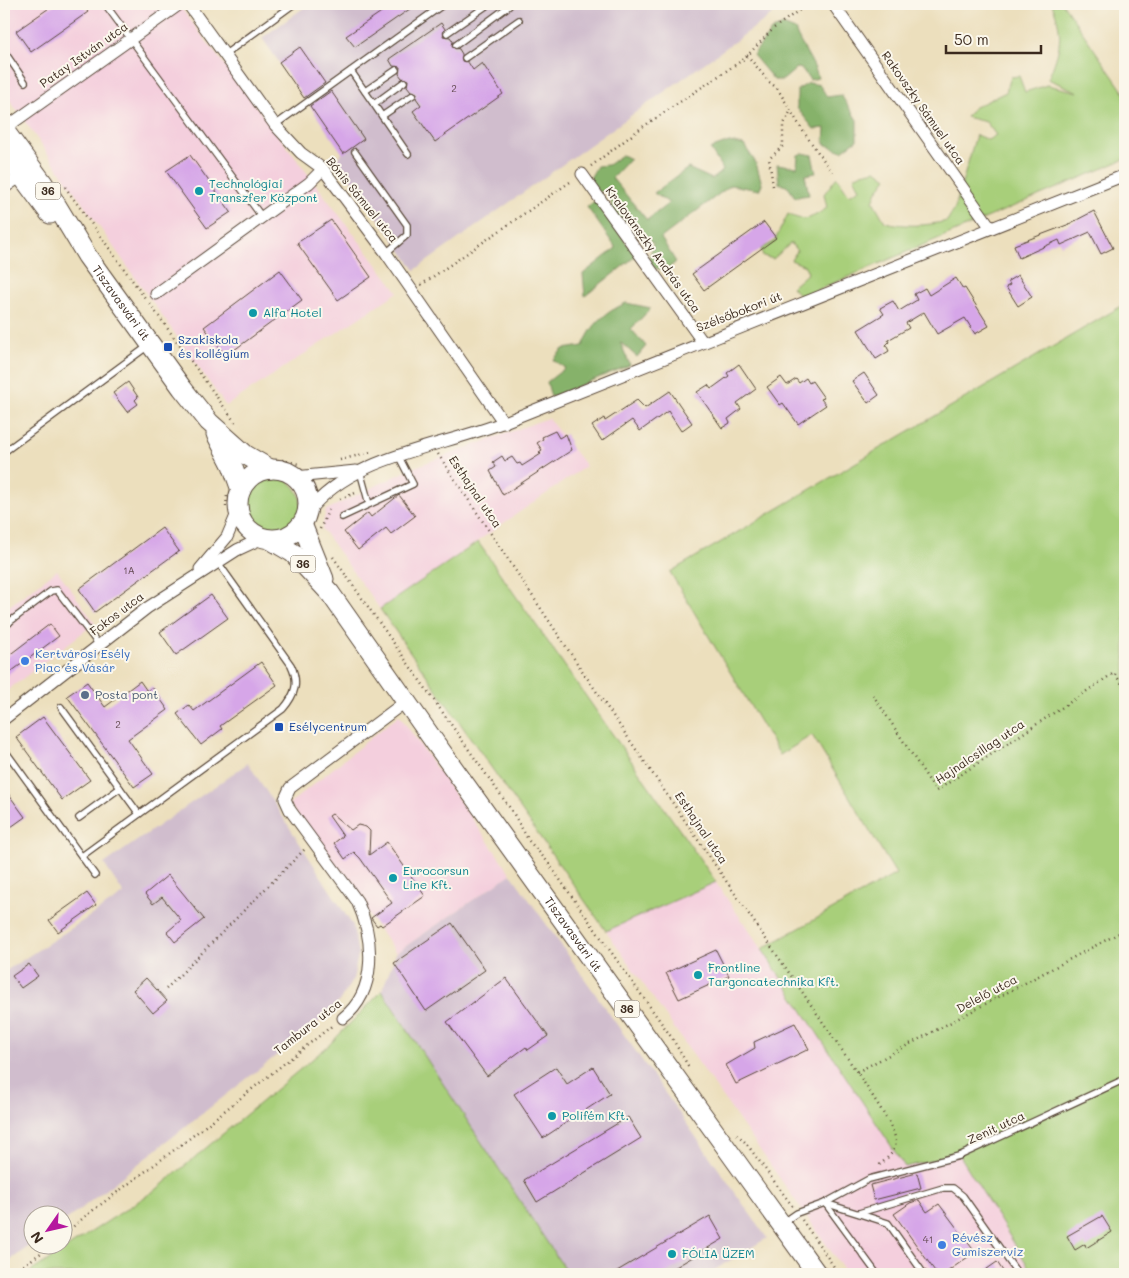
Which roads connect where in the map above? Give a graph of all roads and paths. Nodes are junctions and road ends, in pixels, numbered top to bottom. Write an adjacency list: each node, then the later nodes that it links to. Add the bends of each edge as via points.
1 (105, 4): 12 (lane)
2 (180, 4): 12 (street, Patay István utca)
3 (188, 4): 15 (street, Bónis Sámuel utca)
4 (294, 4): 15 (lane)
5 (444, 4): 19 (lane)
6 (489, 4): 11 (lane)
7 (808, 4): 16 (path, via 774,28)
8 (833, 4): 42 (street, Rakovszky Sámuel utca)
9 (509, 6): 13 (lane)
10 (519, 20): 17 (lane)
11 (448, 33)
12 (130, 40): 29 (street, Patay István utca); 41 (lane)
13 (456, 45)
14 (4, 51): 20 (lane)
15 (224, 55): 28 (street, Bónis Sámuel utca)
16 (747, 55): 26 (path, via 777,88); 35 (path, via 644,126)
17 (465, 58)
18 (396, 70): 22 (lane)
19 (351, 71): 22 (lane); 28 (lane)
20 (25, 82)
21 (404, 82): 25 (lane)
22 (365, 91): 25 (lane)
23 (413, 94): 27 (lane)
24 (4, 102): 29 (path)
25 (374, 104): 27 (lane)
26 (790, 112): 34 (path); 39 (path, via 783,126 783,146 769,159)
27 (382, 116): 32 (lane)
28 (275, 125): 33 (street, Bónis Sámuel utca, via 300,152)
29 (8, 126): 44 (main road, Tiszavasvári út / 36)
30 (4, 152): 37 (main road, Tiszavasvári út / 36)
31 (356, 152): 43 (lane, via 407,225 407,236)
32 (408, 154)
33 (323, 169): 41 (street); 43 (street, Bónis Sámuel utca)
34 (832, 172)
35 (582, 174): 45 (path); 47 (street, Kralovánszky András utca)
36 (1125, 175): 42 (street, Szélsőbokori út)
37 (21, 176): 40 (street); 44 (main road, Tiszavasvári út / 36)
38 (62, 182): 51 (path)
39 (773, 186)
40 (4, 188)
41 (262, 217): 46 (street)
42 (991, 228): 47 (street, Szélsőbokori út)
43 (386, 252): 45 (street, Bónis Sámuel utca)
44 (87, 256): 48 (main road, Tiszavasvári út / 36)
45 (414, 290): 50 (street, Bónis Sámuel utca)
46 (156, 294)
47 (702, 341): 50 (street, Szélsőbokori út)
48 (149, 344): 49 (main road, Tiszavasvári út / 36); 54 (lane)
49 (210, 422): 57 (main road, 36, via 246,455); 60 (main road, 36)
50 (504, 422): 52 (street, Szélsőbokori út)
51 (240, 429)
52 (433, 446): 55 (street, Szélsőbokori út); 88 (path, Esthajnal utca)
53 (376, 451): 56 (path)
54 (4, 452)
55 (399, 456): 59 (street, Szélsőbokori út); 61 (lane, via 412,484)
56 (337, 460)
57 (272, 464): 58 (path); 58 (main road, 36, via 279,469); 60 (main road, via 256,474)
58 (300, 471): 59 (street); 63 (main road, 36)
59 (360, 471): 61 (lane); 63 (street, via 318,499)
60 (241, 490): 62 (main road, 36)
61 (369, 504): 64 (lane)
62 (238, 511): 66 (main road, 36, via 247,528); 68 (street)
63 (311, 517): 65 (path); 66 (main road, 36, via 292,534); 69 (main road, 36)
64 (342, 517)
65 (319, 536)
66 (267, 539): 68 (street, Fokos utca); 69 (main road, 36, via 293,553)
67 (331, 554): 89 (path)
68 (215, 559): 72 (street, Fokos utca); 80 (lane, via 290,665 296,676 296,689 283,709)
69 (330, 593): 75 (main road, Tiszavasvári út / 36)
70 (4, 616): 71 (lane)
71 (6, 625): 72 (lane, via 51,591 57,590)
72 (99, 645): 77 (street, Fokos utca)
73 (1125, 688): 74 (path, Hajnalcsillag utca, via 1114,673 936,792)
74 (873, 695)
75 (406, 702): 82 (street, Tambura utca, via 290,788 285,799); 95 (main road, Tiszavasvári út / 36)
76 (61, 708): 79 (lane)
77 (4, 719)
78 (4, 749): 83 (lane)
79 (120, 788): 80 (lane); 81 (lane)
80 (139, 814): 83 (lane)
81 (79, 818)
82 (313, 841): 86 (path); 87 (street, Tambura utca, via 357,901 367,929 370,959 363,994 358,1004)
83 (82, 856): 84 (lane)
84 (95, 876)
85 (1125, 930): 88 (path, Delelő utca)
86 (166, 989)
87 (343, 1018): 96 (path, Tambura utca)
88 (856, 1072): 92 (path, Esthajnal utca, via 893,1130 896,1143 891,1154)
89 (695, 1075)
90 (1125, 1079): 92 (lane, Zenit utca, via 959,1156)
91 (733, 1129): 95 (path)
92 (869, 1178): 93 (lane)
93 (825, 1202): 94 (lane); 95 (lane); 101 (lane)
94 (859, 1213): 102 (lane, via 888,1223); 103 (lane, via 943,1188 953,1188 963,1196)
95 (790, 1218): 99 (main road, Tiszavasvári út / 36); 100 (path)
96 (72, 1228)
97 (37, 1256): 98 (path)
98 (11, 1274)
99 (817, 1274)
100 (839, 1274)
101 (877, 1274)
102 (924, 1274)
103 (1018, 1274)

